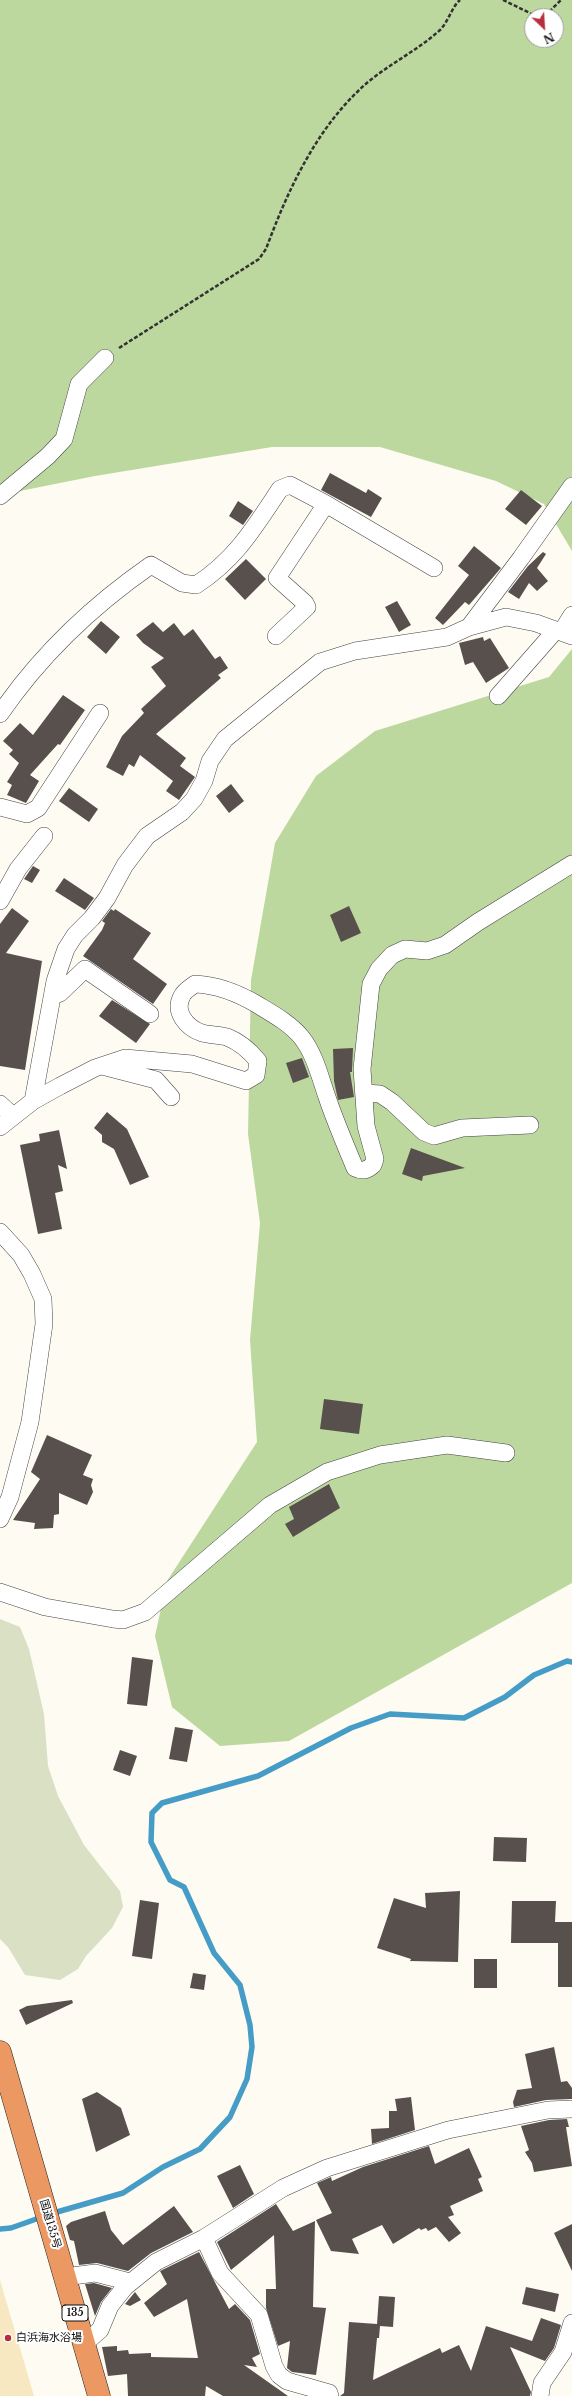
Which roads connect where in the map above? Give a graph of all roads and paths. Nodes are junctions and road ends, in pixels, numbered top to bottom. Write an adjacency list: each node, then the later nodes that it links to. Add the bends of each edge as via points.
1 (460, 0): 6 (path, via 440,30 369,81 346,102 330,122 297,175 266,249 259,259)
2 (503, 0): 5 (path)
3 (561, 0): 4 (path)
4 (552, 8)
5 (524, 10)
6 (105, 358): 8 (street, via 78,384 64,439 48,456)
7 (572, 486): 12 (street)
8 (0, 496)
9 (326, 504): 10 (street); 14 (street, via 277,578 307,607); 17 (street, via 290,485 280,490 242,546 214,573 196,585 182,583 152,565 85,617 49,651)
10 (434, 568)
11 (572, 615): 13 (street)
12 (469, 627): 13 (street, via 506,617); 22 (street, via 447,637 355,651 320,662 225,739 210,761 204,781 194,799 182,812 147,836 125,865 107,898 75,935 66,949 55,981)
13 (563, 632): 15 (street)
14 (276, 636)
15 (498, 696)
16 (100, 713): 18 (street, via 38,808 27,814)
17 (0, 714)
18 (0, 807)
19 (44, 836): 21 (street, via 18,869)
20 (572, 864): 25 (street, via 445,945 427,951 404,949 392,955 379,969 371,984 362,1069)
21 (0, 901)
22 (53, 996): 23 (street, via 60,993 85,968); 27 (street)
23 (150, 1014)
24 (102, 1066): 25 (street, via 125,1058 192,1064 246,1081 256,1075 258,1061 248,1048 227,1037 203,1033 192,1028 181,1017 178,1006 182,995 195,984 206,984 248,999 277,1016 302,1038 315,1060 347,1148 356,1168 360,1171 367,1170 375,1159 366,1126); 26 (street, via 156,1080); 27 (street)
25 (364, 1093): 30 (street, via 380,1094 424,1132 434,1136 462,1128)
26 (171, 1097)
27 (33, 1101): 29 (street)
28 (0, 1104): 29 (street)
29 (6, 1121)
30 (530, 1125)
31 (0, 1232): 33 (street, via 21,1255 32,1274 43,1300 44,1324 30,1422 10,1497)
32 (506, 1453): 34 (street, via 447,1446 380,1455 326,1472 270,1505 145,1612 123,1620 45,1608)
33 (0, 1519)
34 (0, 1592)
35 (0, 2052): 38 (highway, 国道135号 / 135)
36 (572, 2109): 37 (street, via 548,2110 448,2130 328,2168 283,2188)
37 (204, 2238): 39 (street, via 156,2262); 43 (street, via 220,2273 260,2315 269,2351 279,2375 329,2393)
38 (65, 2277): 39 (street, via 95,2273); 41 (highway, 国道135号 / 135)
39 (130, 2282): 41 (street, via 110,2306 100,2330)
40 (572, 2323): 44 (street, via 563,2352 542,2383)
41 (84, 2344): 42 (highway, 国道135号 / 135)
42 (99, 2396)
43 (330, 2396)
44 (540, 2396)

